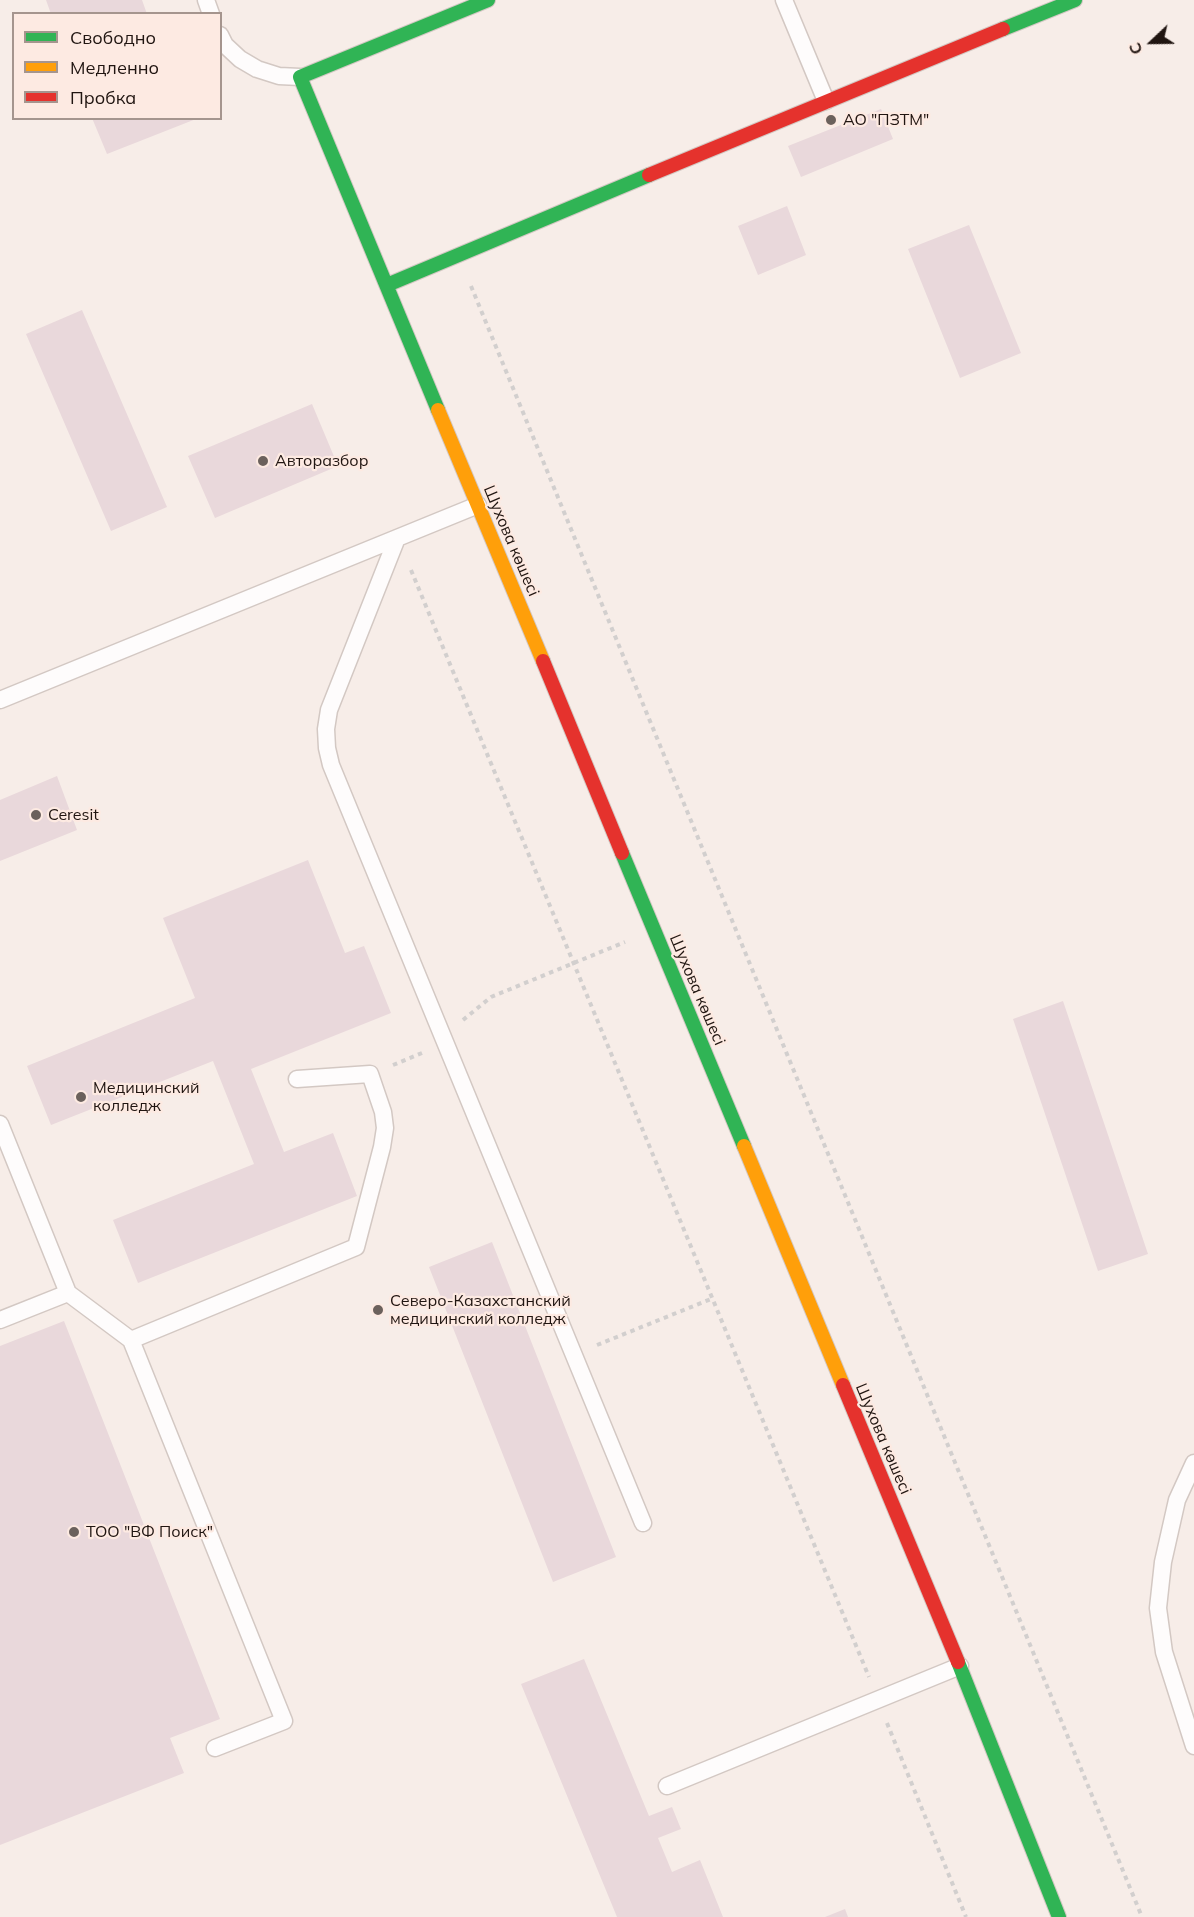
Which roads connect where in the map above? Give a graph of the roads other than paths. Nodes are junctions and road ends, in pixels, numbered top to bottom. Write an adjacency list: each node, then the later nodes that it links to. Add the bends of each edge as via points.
1 (488, 0): 5 (street)
2 (784, 0): 6 (lane)
3 (1075, 0): 6 (street)
4 (222, 39): 5 (lane, via 240,59 257,69)
5 (300, 77): 7 (street, Шухова көшесі)
6 (826, 101): 7 (street)
7 (387, 285): 8 (street, Шухова көшесі)
8 (478, 505): 9 (lane); 18 (street, Шухова көшесі)
9 (397, 538): 10 (lane); 17 (lane, via 329,710 326,729 331,765)
10 (0, 700)
11 (297, 1079): 15 (lane, via 370,1074 385,1128 356,1247)
12 (0, 1124): 13 (lane)
13 (68, 1293): 14 (lane); 15 (lane)
14 (0, 1320)
15 (131, 1340): 20 (lane, via 284,1721)
16 (1194, 1463): 19 (lane, via 1177,1500 1163,1562 1158,1608 1164,1652)
17 (644, 1523)
18 (960, 1666): 21 (lane); 22 (street, Шухова көшесі)
19 (1194, 1746)
20 (215, 1748)
21 (667, 1786)
22 (1059, 1917)

